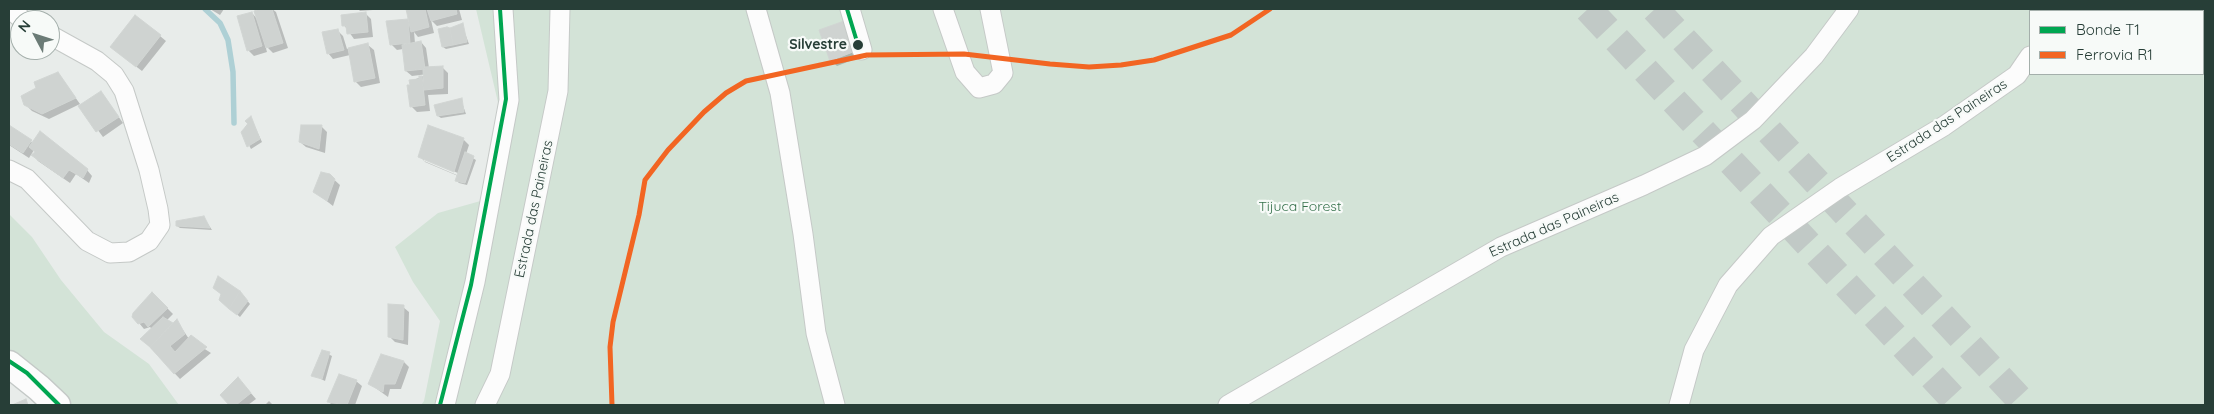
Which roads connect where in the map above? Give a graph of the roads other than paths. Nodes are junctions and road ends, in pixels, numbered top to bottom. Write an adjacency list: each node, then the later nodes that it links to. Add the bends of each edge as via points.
1 (503, 9): 14 (street, via 509,100 475,282)
2 (560, 9): 15 (street, Estrada das Paineiras, via 556,100 500,374)
3 (756, 9): 16 (street, via 780,93 816,333)
4 (850, 9): 9 (street)
5 (943, 9): 6 (street, via 964,72 979,88 994,84 1003,73)
6 (990, 9)
7 (1849, 9): 17 (street, Estrada das Paineiras, via 1814,56 1753,120 1705,156 1501,247)
8 (60, 40): 11 (street, via 96,61 114,76 124,91 149,170 160,225 149,241 129,252 110,253 87,241 27,179)
9 (862, 50)
10 (2029, 57): 18 (street, Estrada das Paineiras, via 2017,75 1944,126 1840,188 1771,236 1728,285 1694,350)
11 (9, 170)
12 (9, 364): 13 (street)
13 (56, 405)
14 (445, 405)
15 (485, 405)
16 (835, 405)
17 (1228, 405)
18 (1679, 405)

